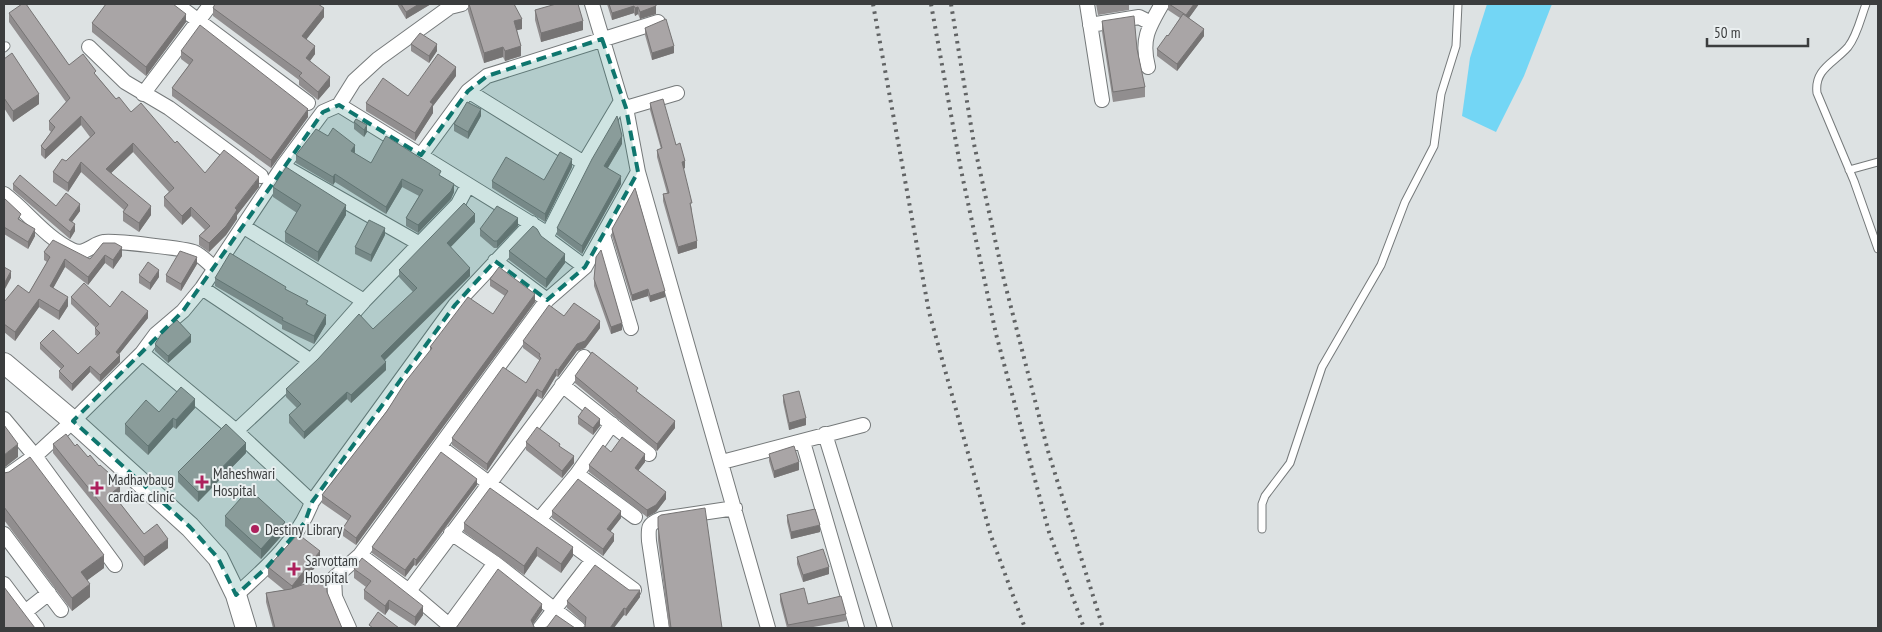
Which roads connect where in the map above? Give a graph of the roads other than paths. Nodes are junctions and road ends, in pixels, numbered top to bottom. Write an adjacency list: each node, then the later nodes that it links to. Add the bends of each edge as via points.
1 (176, 4): 10 (street)
2 (211, 4): 10 (street)
3 (592, 4): 13 (street)
4 (1087, 4): 12 (street)
5 (1162, 4): 9 (street)
6 (1458, 4): 68 (lane, via 1456,46 1441,94 1434,146 1405,202 1381,265 1322,367 1290,463 1262,504)
7 (1866, 4): 27 (lane, via 1848,47 1822,69 1816,83 1817,93)
8 (453, 5): 22 (street, via 378,59 354,81)
9 (1142, 15): 12 (street); 15 (street, via 1143,48)
10 (198, 20): 18 (street); 20 (street)
11 (658, 22): 13 (street)
12 (1090, 25): 19 (street)
13 (602, 39): 16 (street, via 487,76); 21 (street)
14 (89, 47): 18 (street, via 125,82)
15 (1148, 67)
16 (468, 91): 23 (street); 25 (street)
17 (677, 93): 21 (street)
18 (143, 94): 29 (street, via 168,108)
19 (1102, 100)
20 (308, 103)
21 (623, 104): 25 (street); 28 (street)
22 (339, 105): 23 (street); 26 (street, via 323,112)
23 (421, 156): 30 (street)
24 (1878, 162): 27 (lane)
25 (584, 163): 34 (street)
26 (284, 166): 33 (street); 36 (street)
27 (1849, 170): 37 (lane)
28 (638, 172): 35 (street); 60 (street)
29 (261, 176)
30 (468, 185): 32 (street); 36 (street, via 458,204)
31 (4, 194): 40 (street, via 48,233 73,250 83,252 103,242 113,241 184,248 196,252)
32 (532, 223): 34 (street); 38 (street)
33 (244, 227): 40 (street); 43 (street)
34 (548, 234): 39 (street, via 546,238)
35 (602, 235): 39 (street); 44 (street)
36 (420, 244): 43 (street)
37 (1878, 249)
38 (496, 261): 42 (street); 64 (street, via 455,305)
39 (585, 267): 42 (street)
40 (215, 269): 41 (street)
41 (202, 288): 45 (street, via 183,311 156,334); 47 (street)
42 (547, 300): 57 (street)
43 (364, 301): 47 (street)
44 (631, 328)
45 (142, 353): 51 (street); 54 (street)
46 (584, 357): 49 (street)
47 (312, 361): 54 (street)
48 (4, 363): 51 (street)
49 (562, 385): 52 (street); 63 (street)
50 (4, 419): 59 (street)
51 (73, 421): 59 (street); 79 (street, via 190,527 218,558)
52 (612, 424): 58 (street); 61 (street)
53 (863, 425): 55 (street)
54 (236, 431): 64 (street)
55 (825, 434): 56 (street); 92 (street)
56 (803, 442): 60 (street); 91 (street)
57 (440, 447): 63 (street); 71 (street)
58 (649, 454)
59 (35, 456): 62 (street); 74 (street)
60 (722, 462): 65 (street)
61 (577, 474): 66 (street); 67 (street)
62 (4, 478)
63 (488, 483): 67 (street); 69 (street)
64 (312, 502): 79 (street, via 305,522 267,567)
65 (734, 508): 89 (street, via 651,523 649,541); 90 (street)
66 (635, 518)
67 (538, 521): 72 (street)
68 (1262, 529)
69 (451, 533): 73 (street); 77 (street)
70 (4, 534): 78 (street)
71 (360, 555): 77 (street); 86 (street, via 334,578 334,597)
72 (592, 561): 76 (street); 80 (street)
73 (494, 563): 80 (street); 83 (street)
74 (115, 565)
75 (4, 584): 82 (street)
76 (634, 590)
77 (408, 591): 83 (street)
78 (49, 594): 81 (street); 82 (street)
79 (236, 595): 85 (street)
80 (554, 609): 87 (street); 88 (street)
81 (61, 610)
82 (25, 612): 84 (street)
83 (448, 627)
84 (37, 628)
85 (246, 628)
86 (349, 628)
87 (540, 628)
88 (578, 628)
89 (662, 628)
90 (768, 628)
91 (857, 628)
92 (885, 628)

